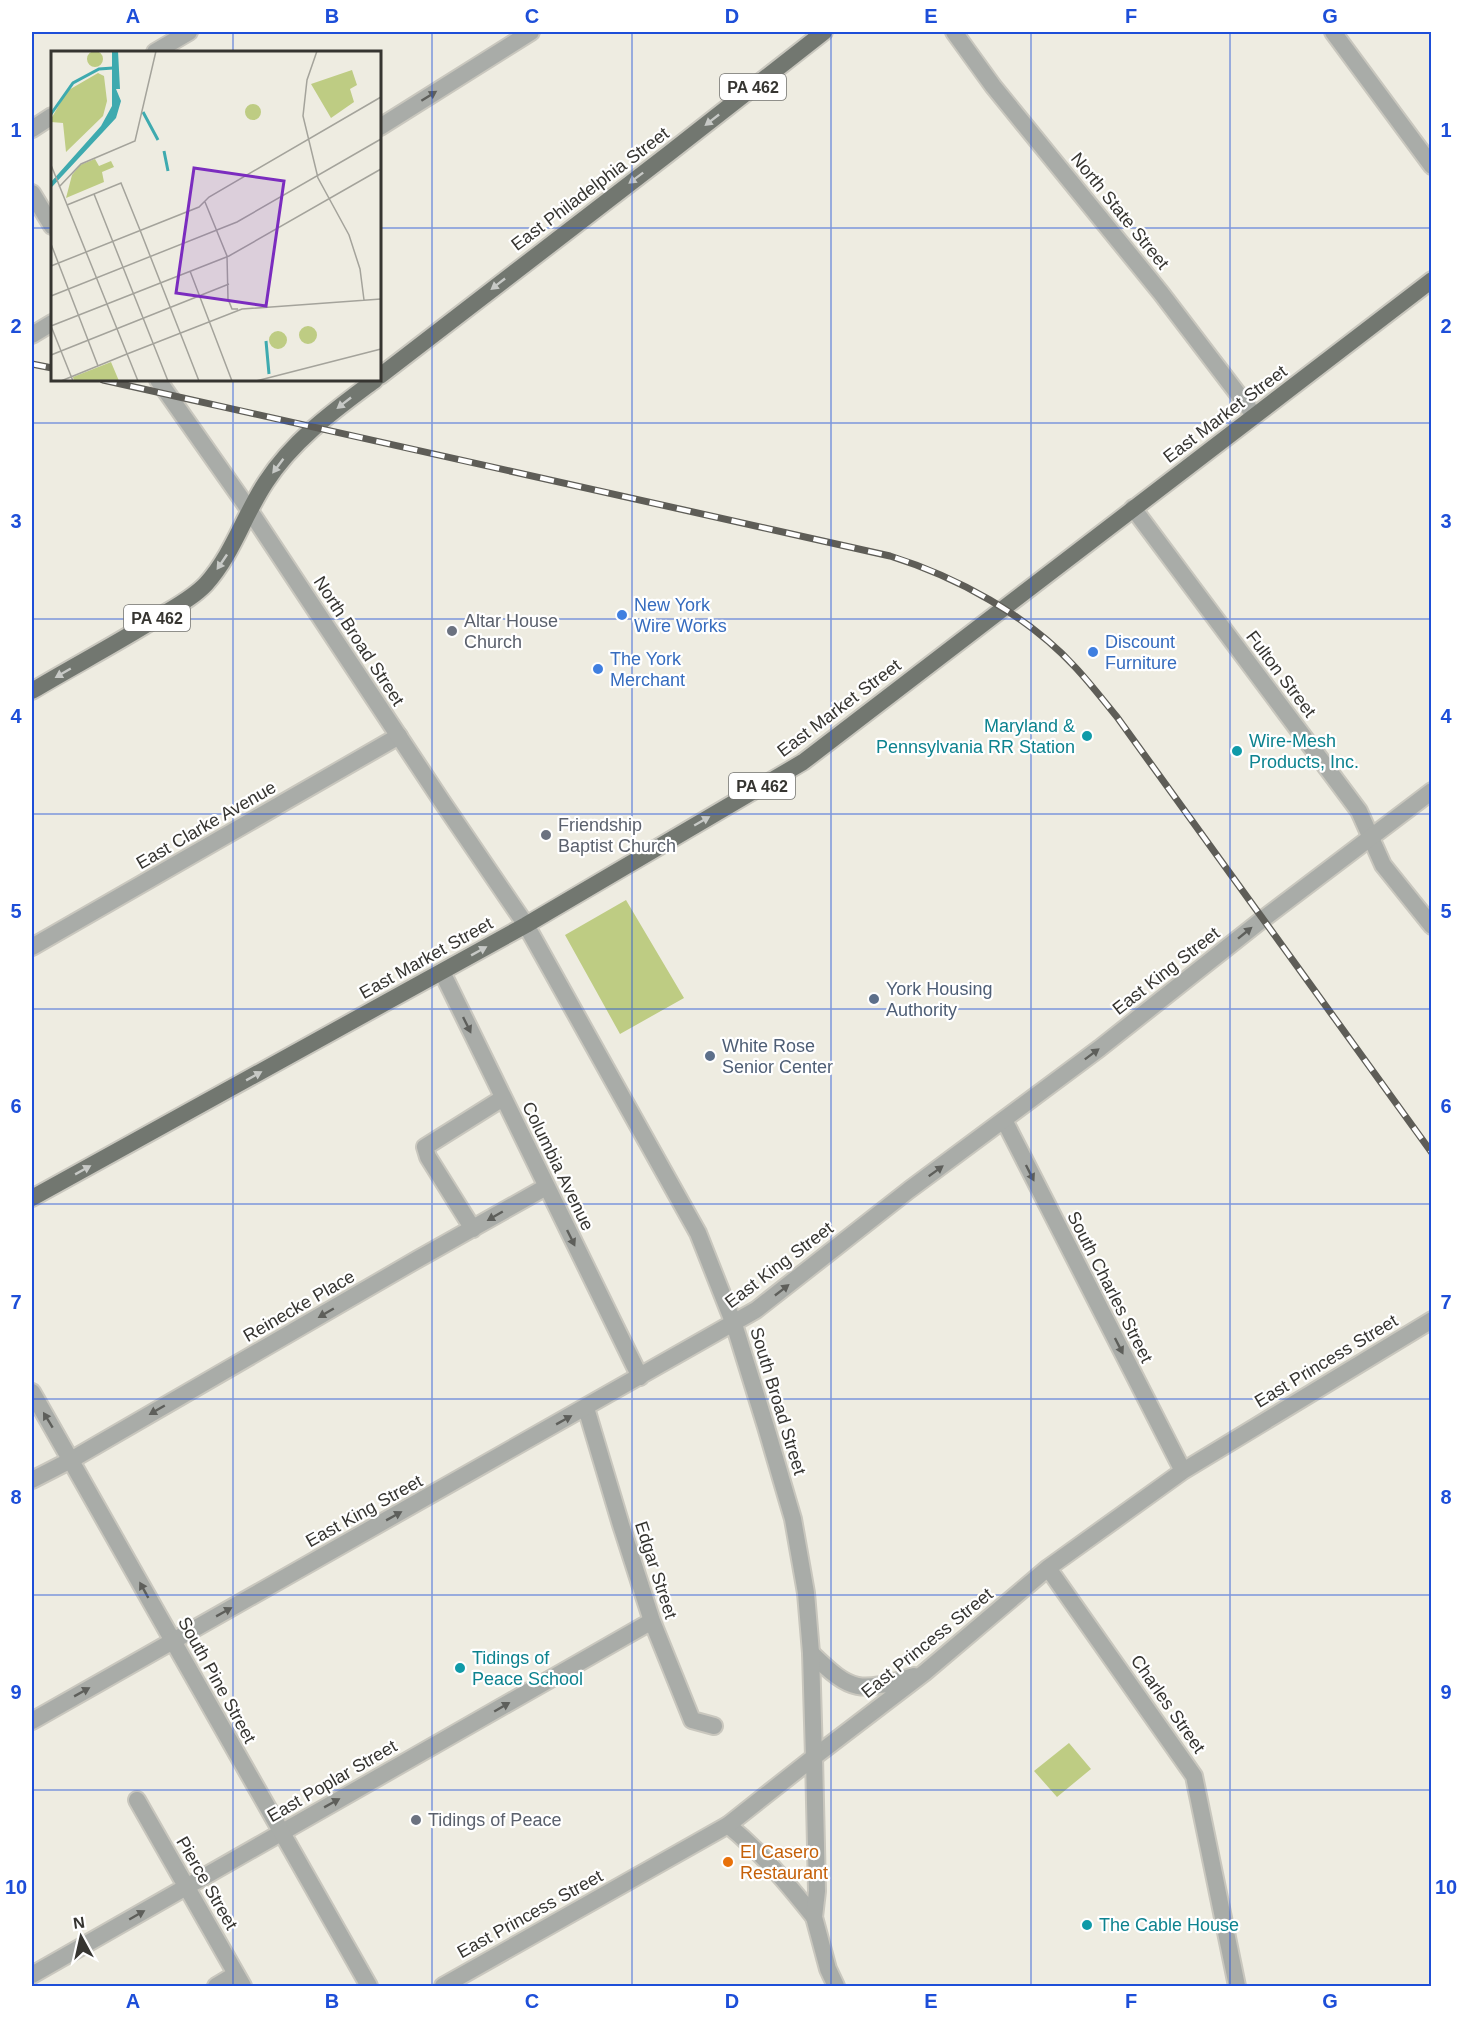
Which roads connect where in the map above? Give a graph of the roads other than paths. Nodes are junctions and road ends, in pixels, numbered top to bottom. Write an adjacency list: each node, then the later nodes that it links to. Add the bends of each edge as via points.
1 (189, 32): 6 (street)
2 (531, 32): 8 (street, one-way to 2)
3 (824, 32): 16 (main road, East Philadelphia Street / PA 462, one-way to 16)
4 (954, 32): 19 (street, North State Street)
5 (1333, 32): 10 (street)
6 (157, 51)
7 (51, 117): 9 (street)
8 (381, 126)
9 (32, 129)
10 (1431, 166)
11 (32, 193): 12 (street)
12 (51, 223)
13 (1431, 280): 19 (main road, East Market Street / PA 462)
14 (51, 324): 15 (street)
15 (32, 335)
16 (381, 375)
17 (159, 381): 21 (street, North Broad Street)
18 (374, 381): 21 (main road, PA 462, one-way to 21, via 293,446 265,482)
19 (1254, 415): 20 (main road, East Market Street / PA 462)
20 (1134, 508): 25 (street, Fulton Street, via 1359,811); 26 (main road, East Market Street / PA 462, one-way to 20, via 803,762)
21 (250, 511): 22 (main road, PA 462, one-way to 22, via 220,567 181,604); 23 (street, North Broad Street)
22 (32, 691)
23 (399, 736): 26 (street, North Broad Street); 28 (street, East Clarke Avenue)
24 (1431, 790): 25 (street, East King Street)
25 (1371, 838): 27 (street, Fulton Street, via 1383,866); 31 (street, East King Street, one-way to 25)
26 (526, 925): 29 (main road, East Market Street / PA 462, one-way to 26); 36 (street, South Broad Street, via 698,1233)
27 (1431, 926)
28 (32, 947)
29 (442, 972): 30 (street, Columbia Avenue, one-way to 30); 33 (main road, East Market Street / PA 462, one-way to 29)
30 (503, 1098): 32 (street, Columbia Avenue); 34 (street, via 425,1147)
31 (1004, 1120): 36 (street, East King Street, one-way to 31); 41 (street, South Charles Street, one-way to 41)
32 (546, 1187): 34 (street, Reinecke Place, one-way to 34); 37 (street, Columbia Avenue, one-way to 37)
33 (32, 1198)
34 (473, 1229): 40 (street, Reinecke Place, one-way to 40)
35 (1431, 1320): 41 (street, East Princess Street)
36 (734, 1324): 37 (street, East King Street); 46 (street, South Broad Street, via 793,1519 806,1593)
37 (640, 1377): 39 (street, East King Street)
38 (32, 1392): 40 (street, South Pine Street, one-way to 38)
39 (586, 1408): 44 (street, Edgar Street); 45 (street, East King Street, one-way to 39)
40 (71, 1460): 42 (street, Reinecke Place); 45 (street, South Pine Street, one-way to 40)
41 (1183, 1471): 43 (street, East Princess Street)
42 (32, 1480)
43 (1048, 1568): 47 (street, East Princess Street); 62 (street, Charles Street, via 1194,1776)
44 (652, 1622): 49 (street, Edgar Street, via 692,1719); 53 (street, East Poplar Street, one-way to 44)
45 (173, 1641): 48 (street, East King Street, one-way to 45); 53 (street, South Pine Street)
46 (811, 1653): 47 (street, via 844,1681 861,1688); 50 (street, South Broad Street)
47 (924, 1673): 50 (street, East Princess Street)
48 (32, 1721)
49 (714, 1726)
50 (814, 1757): 52 (street, East Princess Street); 55 (street)
51 (136, 1800): 54 (street, Pierce Street)
52 (729, 1826): 55 (street, via 774,1868); 60 (street, East Princess Street)
53 (281, 1832): 54 (street, East Poplar Street); 59 (street, South Pine Street)
54 (186, 1887): 56 (street, East Poplar Street, one-way to 54); 57 (street, Pierce Street)
55 (814, 1917): 61 (street)
56 (32, 1975)
57 (240, 1980): 58 (street)
58 (216, 1986)
59 (369, 1986)
60 (442, 1986)
61 (836, 1986)
62 (1237, 1986)

